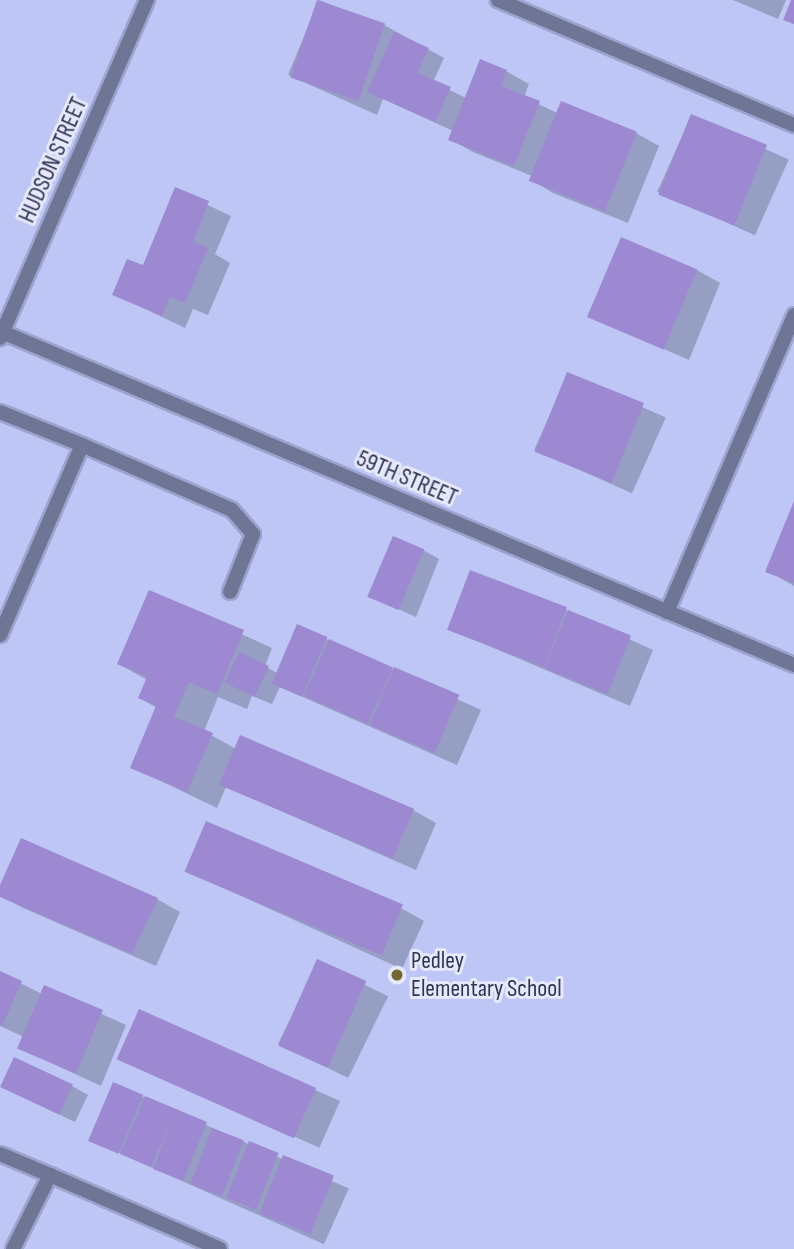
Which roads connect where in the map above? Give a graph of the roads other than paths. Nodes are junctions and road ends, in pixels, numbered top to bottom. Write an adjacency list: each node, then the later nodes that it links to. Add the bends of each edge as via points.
1 (147, 0): 5 (street, HUDSON STREET)
2 (498, 0): 3 (street)
3 (794, 125)
4 (794, 314): 9 (street)
5 (1, 335): 9 (street, 59TH STREET)
6 (0, 412): 7 (street)
7 (82, 445): 8 (street, via 232,510 253,534); 10 (street)
8 (230, 592)
9 (667, 612): 11 (street, 59TH STREET)
10 (0, 635)
11 (794, 665)
12 (0, 1154): 13 (street)
13 (50, 1175): 14 (street); 15 (street)
14 (13, 1249)
15 (220, 1249)

